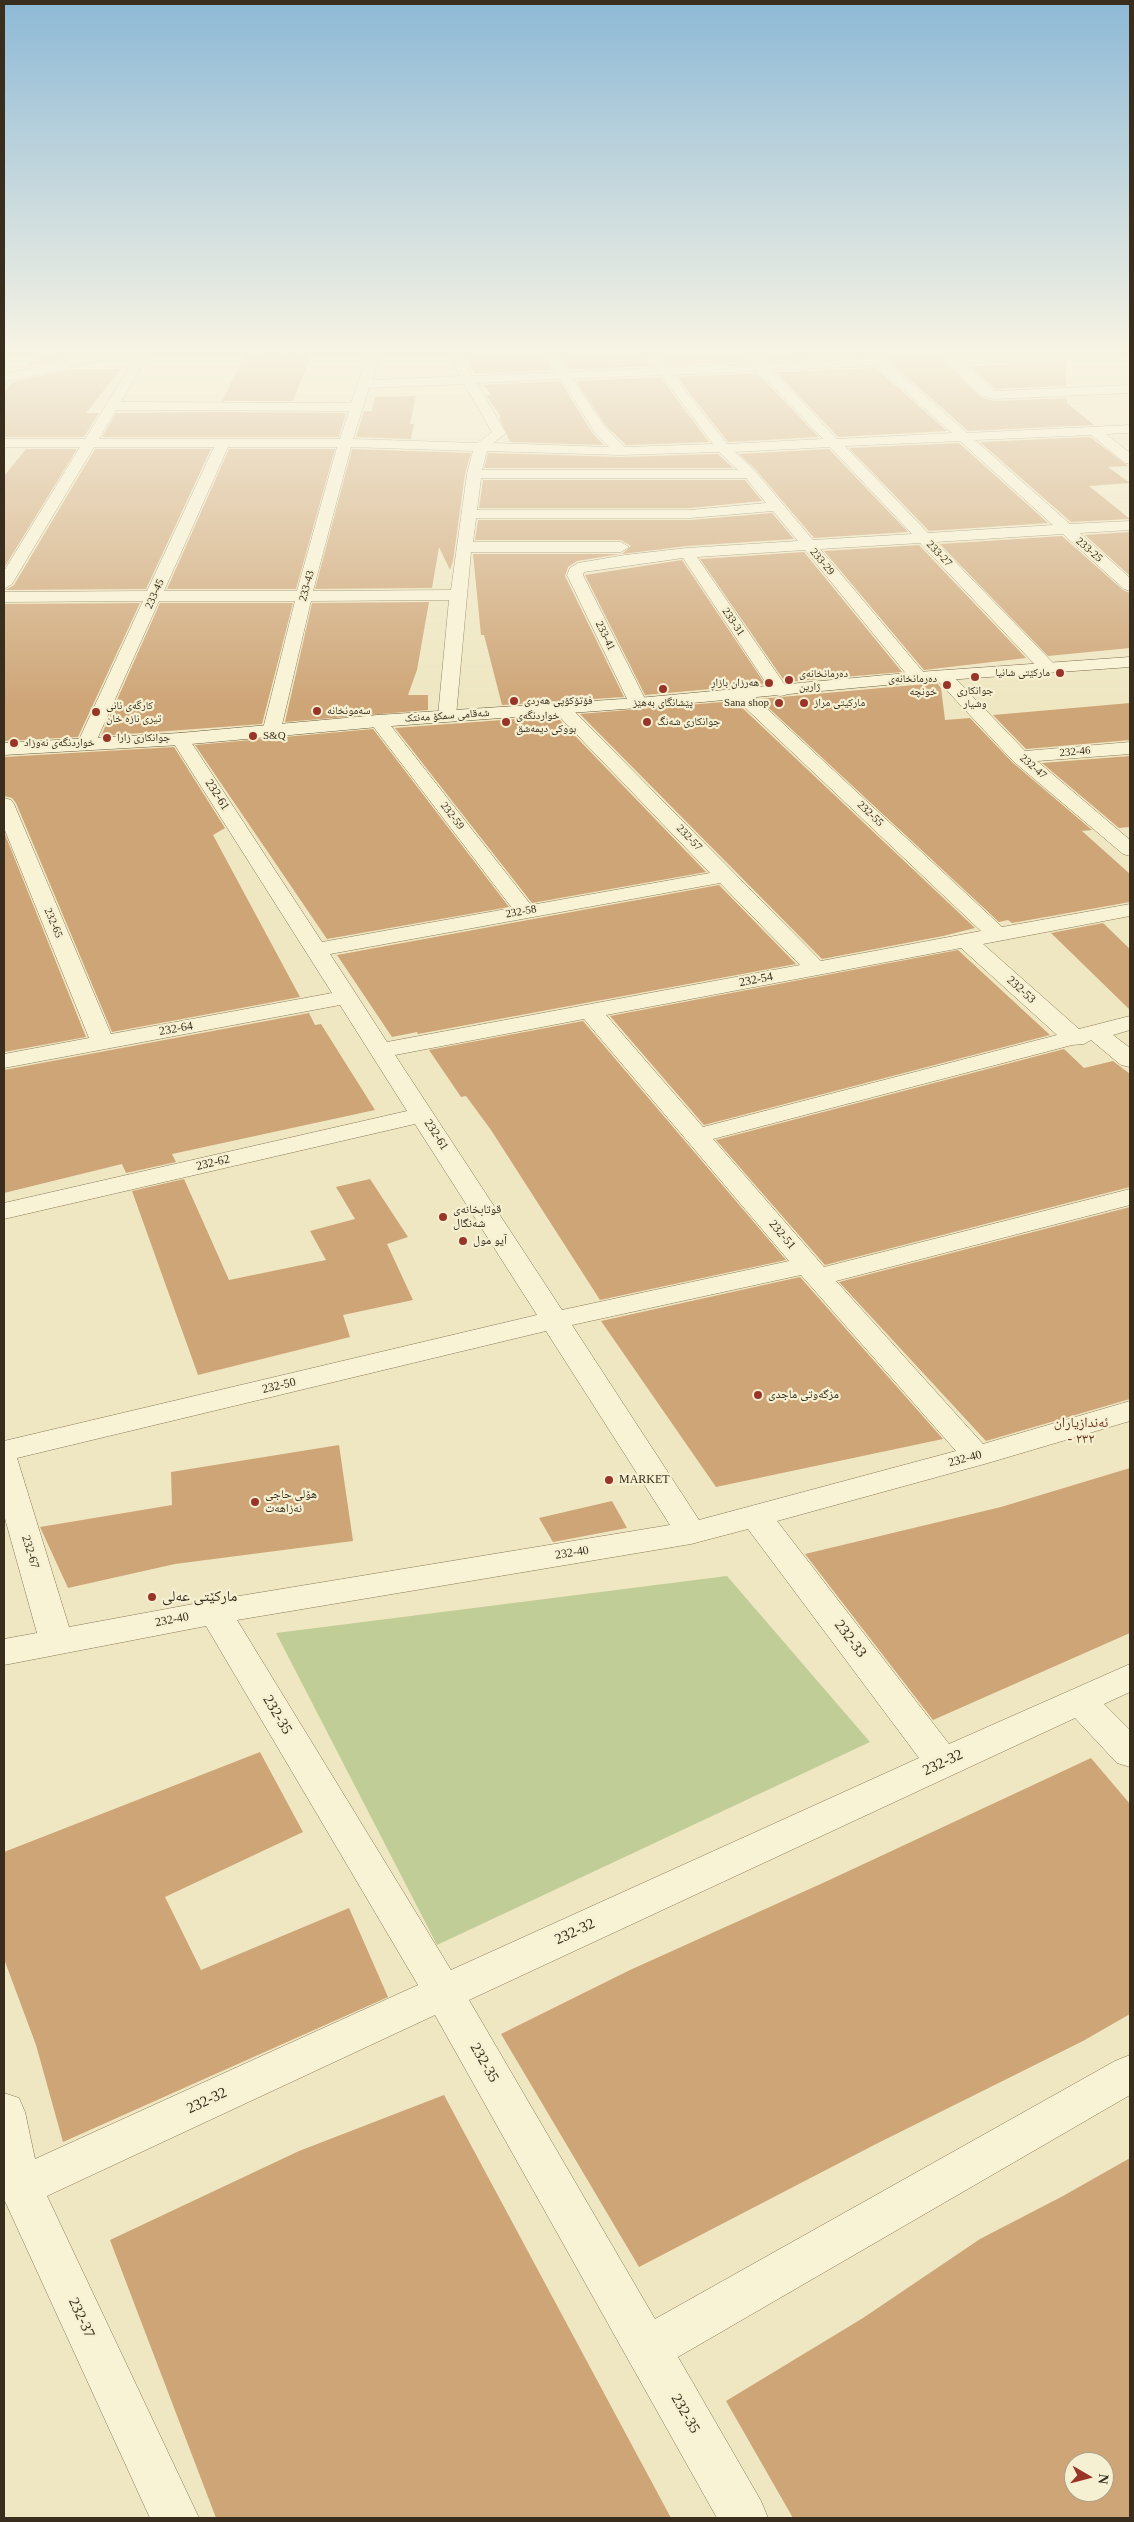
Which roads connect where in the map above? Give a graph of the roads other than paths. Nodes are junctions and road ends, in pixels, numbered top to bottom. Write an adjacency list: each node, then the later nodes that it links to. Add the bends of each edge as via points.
1 (72, 471): 18 (street)
2 (211, 471): 22 (street, 233-45)
3 (338, 471): 23 (street, 233-43)
4 (475, 471): 8 (street)
5 (747, 471): 9 (street, 233-29)
6 (860, 471): 14 (street, 233-27)
7 (1001, 471): 13 (street, 233-25)
8 (474, 474): 9 (street); 11 (street)
9 (750, 474): 10 (street, 233-29)
10 (776, 506): 11 (street, via 690,514); 15 (street, 233-29)
11 (469, 514): 16 (street)
12 (1130, 524): 13 (street)
13 (1066, 529): 14 (street); 19 (street, 233-25)
14 (923, 537): 15 (street); 25 (street, 233-27)
15 (808, 545): 17 (street); 27 (street, 233-29)
16 (465, 547): 17 (street, via 667,547); 20 (street)
17 (687, 553): 28 (street, 233-31); 30 (street, 233-41, via 578,568 575,575)
18 (4, 584)
19 (1130, 586)
20 (458, 595): 23 (street); 32 (street)
21 (4, 596): 22 (street)
22 (154, 596): 23 (street); 36 (street, 233-45)
23 (304, 596): 34 (street, 233-43)
24 (1130, 662): 25 (street, شەقامی سمکۆ مەنتک)
25 (1048, 668): 26 (street, شەقامی سمکۆ مەنتک)
26 (944, 676): 27 (street, شەقامی سمکۆ مەنتک); 39 (street, 232-47)
27 (918, 677): 28 (street, شەقامی سمکۆ مەنتک)
28 (780, 690): 29 (street, شەقامی سمکۆ مەنتک)
29 (741, 694): 30 (street, شەقامی سمکۆ مەنتک); 46 (street, 232-55)
30 (638, 703): 31 (street, شەقامی سمکۆ مەنتک)
31 (561, 708): 32 (street, شەقامی سمکۆ مەنتک); 43 (street, 232-57)
32 (447, 716): 33 (street, شەقامی سمکۆ مەنتک)
33 (378, 720): 34 (street, شەقامی سمکۆ مەنتک); 45 (street, 232-59)
34 (272, 729): 35 (street, شەقامی سمکۆ مەنتک)
35 (180, 739): 36 (street, شەقامی سمکۆ مەنتک); 48 (street, 232-61)
36 (86, 744): 38 (street, شەقامی سمکۆ مەنتک)
37 (1130, 748): 39 (street, 232-46)
38 (4, 749)
39 (1020, 757): 41 (street, 232-47)
40 (4, 804): 54 (street, 232-65)
41 (1122, 837): 42 (street, 232-47)
42 (1130, 850)
43 (726, 876): 45 (street, 232-58); 49 (street, 232-57)
44 (1130, 910): 46 (street, 232-54)
45 (525, 911): 48 (street, 232-58)
46 (998, 935): 47 (street, 232-54)
47 (966, 941): 49 (street, 232-54); 53 (street, 232-53)
48 (317, 950): 50 (street, 232-61)
49 (816, 969): 51 (street, 232-54)
50 (348, 997): 54 (street, 232-64); 55 (street, 232-61)
51 (590, 1011): 55 (street, 232-54); 59 (street, 232-51)
52 (1130, 1023): 53 (street)
53 (1086, 1035): 56 (street, 232-53); 59 (street)
54 (103, 1042): 57 (street, 232-64)
55 (381, 1050): 58 (street, 232-61)
56 (1130, 1060)
57 (4, 1061)
58 (423, 1115): 61 (street, 232-62); 63 (street, 232-61)
59 (697, 1136): 62 (street, 232-51)
60 (1130, 1197): 62 (street, 232-50)
61 (4, 1210)
62 (813, 1271): 63 (street, 232-50); 66 (street, 232-51)
63 (555, 1320): 65 (street, 232-50); 69 (street, 232-61)
64 (1130, 1411): 66 (street, 232-40)
65 (4, 1452)
66 (977, 1456): 68 (street, 232-40)
67 (4, 1462): 71 (street, 232-67)
68 (756, 1516): 69 (street, 232-40); 76 (street, 232-33)
69 (690, 1533): 70 (street, 232-40)
70 (215, 1612): 71 (street, 232-40); 77 (street, 232-35)
71 (57, 1642): 72 (street, 232-40)
72 (4, 1652)
73 (1130, 1677): 74 (street, 232-32)
74 (1079, 1700): 75 (street); 76 (street, 232-32)
75 (1130, 1754)
76 (943, 1763): 77 (street, 232-32)
77 (443, 1992): 80 (street, 232-32); 81 (street, 232-35)
78 (1130, 2074): 81 (street)
79 (4, 2112): 80 (street, 232-37)
80 (20, 2187): 82 (street, 232-37)
81 (648, 2349): 83 (street, 232-35)
82 (175, 2518)
83 (744, 2518)

